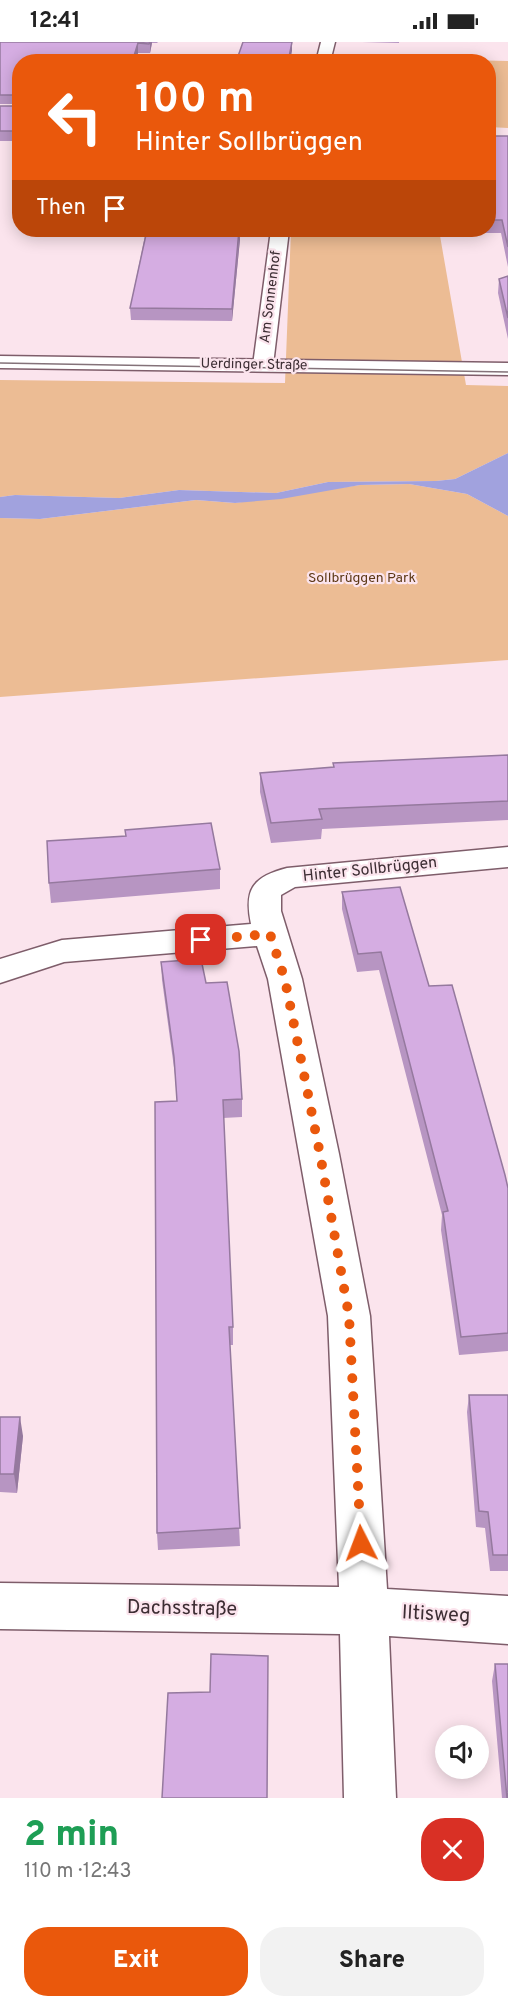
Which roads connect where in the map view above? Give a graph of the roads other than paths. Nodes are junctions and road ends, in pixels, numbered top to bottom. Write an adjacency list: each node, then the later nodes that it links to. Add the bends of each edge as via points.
1 (279, 237): 3 (street, Am Sonnenhof)
2 (0, 362): 3 (street, Uerdinger Straße)
3 (263, 366): 4 (street, Uerdinger Straße)
4 (508, 369)
5 (508, 857): 6 (street, Hinter Sollbrüggen, via 287,878 265,891)
6 (270, 934): 7 (street, via 62,951); 9 (street, via 285,980 349,1316)
7 (0, 970)
8 (0, 1606): 9 (street, Dachsstraße)
9 (364, 1611): 10 (street, Iltisweg); 11 (street)
10 (508, 1620)
11 (370, 1798)

